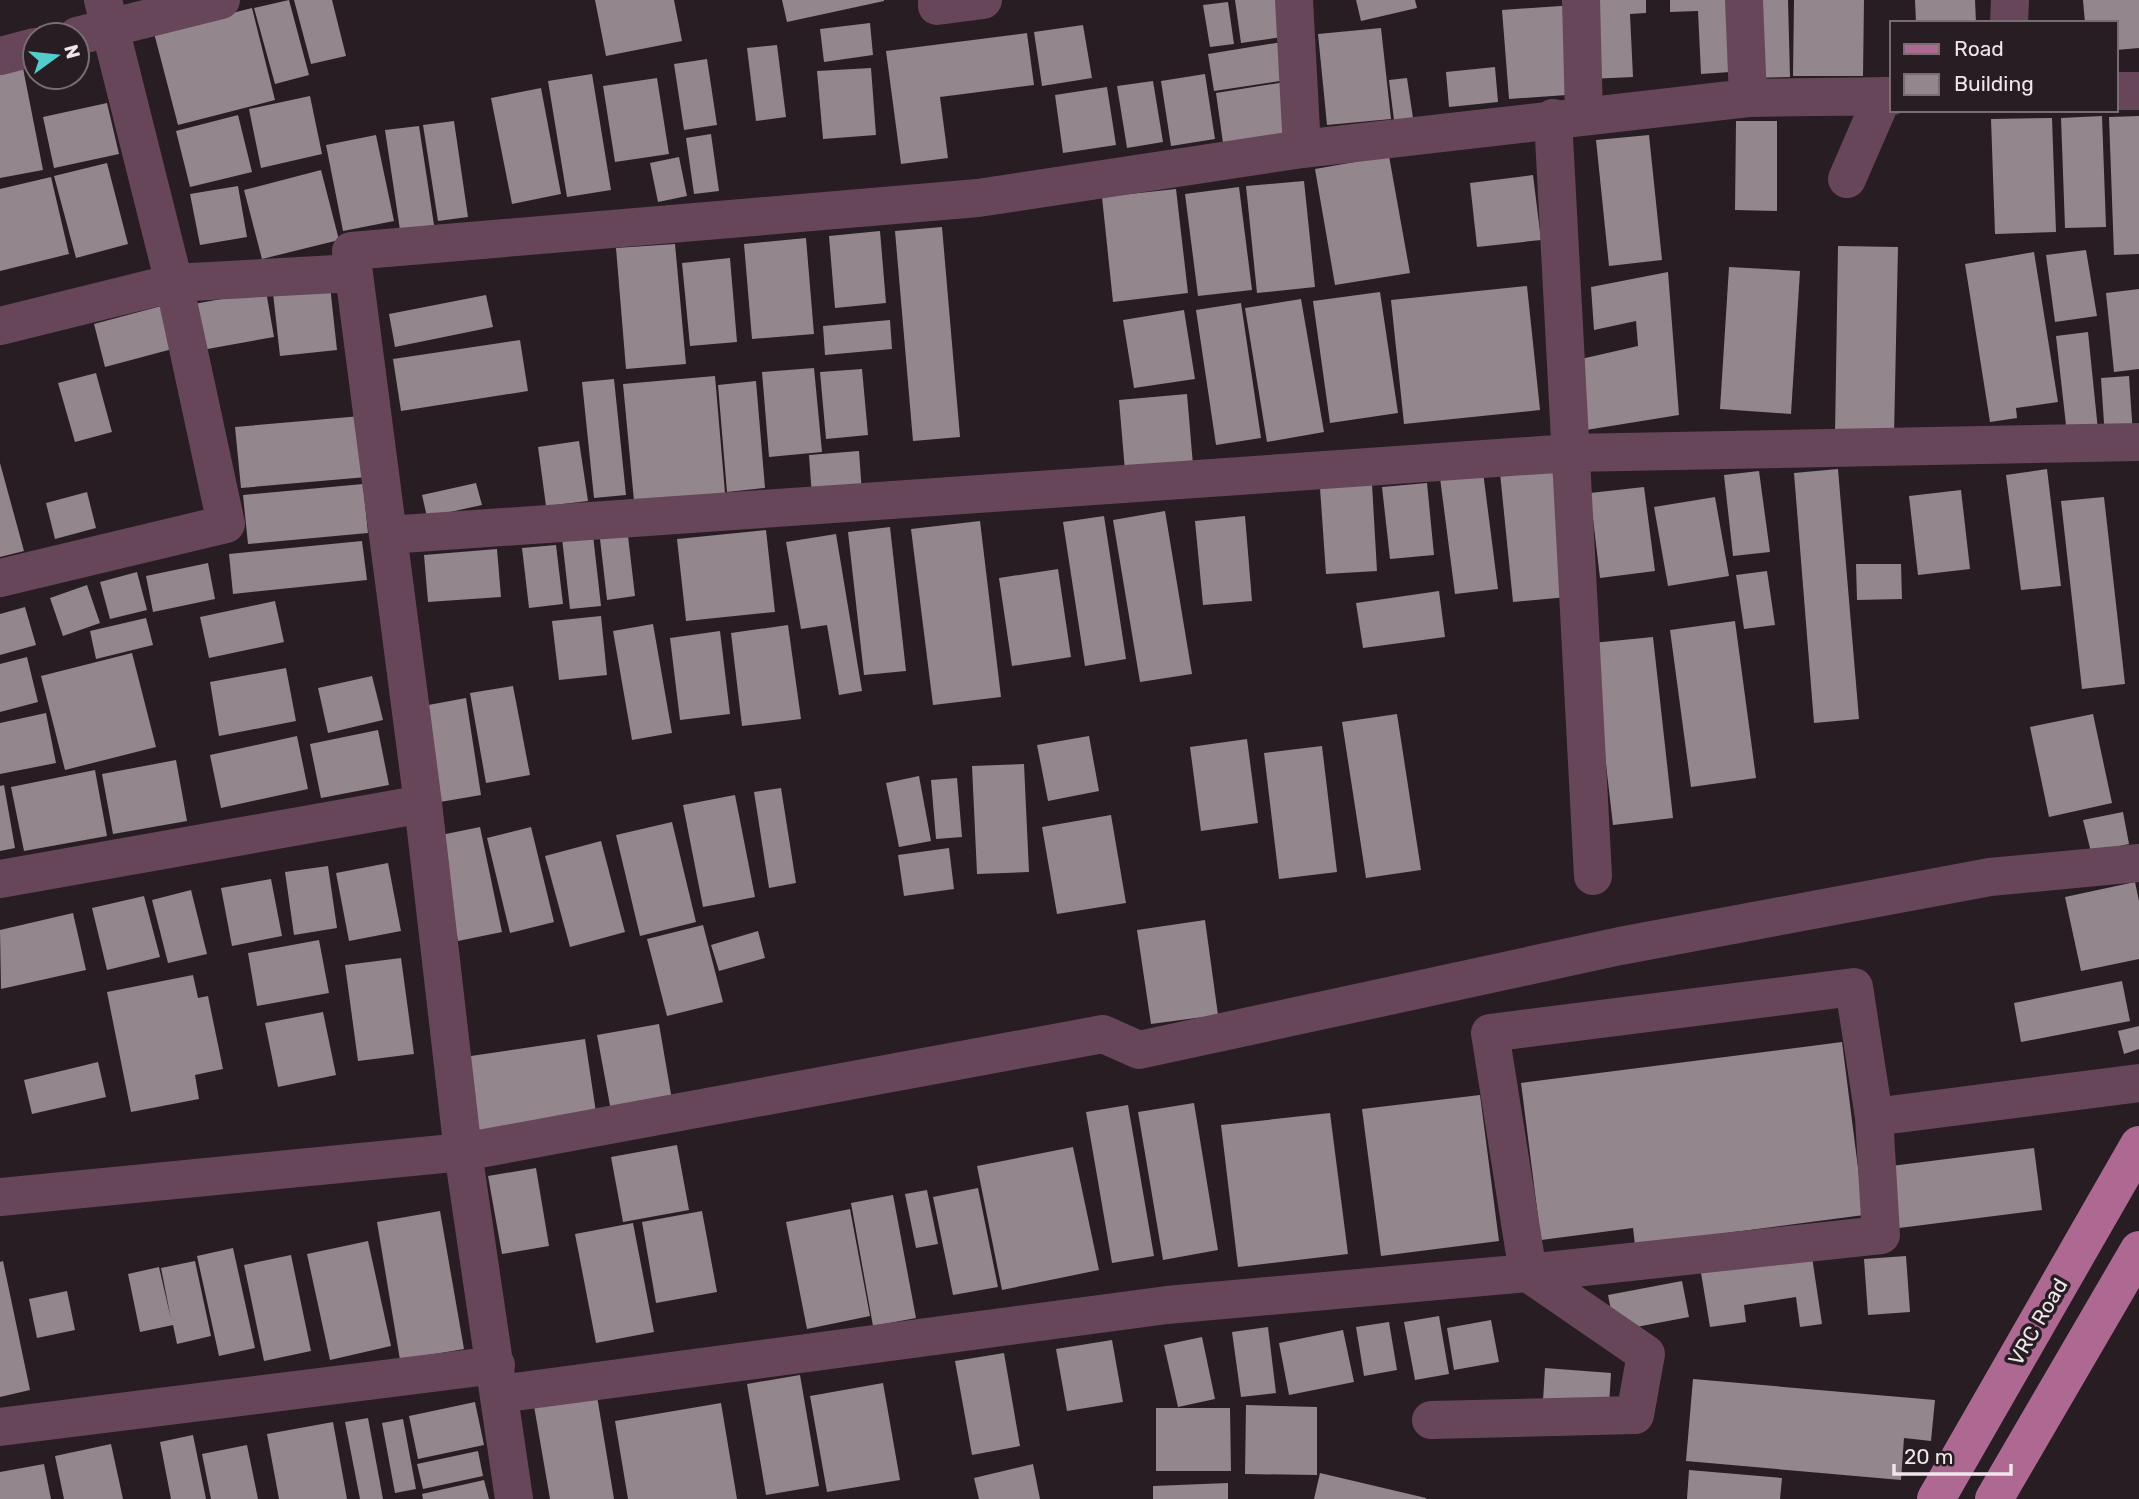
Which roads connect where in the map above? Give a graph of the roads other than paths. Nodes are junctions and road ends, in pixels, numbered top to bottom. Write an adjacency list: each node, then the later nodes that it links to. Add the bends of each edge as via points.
1 (221, 0): 9 (street)
2 (937, 0): 3 (street, via 937,6)
3 (983, 0)
4 (1294, 0): 17 (street)
5 (1581, 0): 16 (street)
6 (1744, 0): 15 (street)
7 (2010, 0): 8 (street)
8 (2009, 21)
9 (97, 22): 20 (street)
10 (21, 51): 11 (street)
11 (0, 56)
12 (2139, 91): 13 (street)
13 (2118, 92)
14 (1887, 96): 15 (street); 18 (street)
15 (1748, 98): 16 (street)
16 (1568, 117): 17 (street); 23 (street)
17 (1302, 149): 19 (street, via 978,198 351,251)
18 (1847, 179)
19 (354, 273): 20 (street); 24 (street)
20 (174, 283): 21 (street); 25 (street, via 226,524)
21 (0, 326)
22 (2139, 442): 23 (street)
23 (1570, 453): 24 (street); 28 (street)
24 (388, 535): 26 (street)
25 (0, 578)
26 (424, 804): 29 (street); 33 (street)
27 (2139, 863): 33 (street, via 1990,877 1620,946 1139,1050 1103,1034)
28 (1593, 876)
29 (0, 879)
30 (2139, 1083): 31 (street)
31 (1874, 1116): 36 (street, via 1881,1235); 36 (street, via 1854,987 1490,1033)
32 (2139, 1145): 41 (main road, VRC Road)
33 (463, 1152): 34 (street); 37 (street)
34 (0, 1197)
35 (2139, 1250): 42 (main road)
36 (1528, 1273): 37 (street, via 1167,1305); 38 (street, via 1646,1354 1635,1415)
37 (498, 1379): 39 (street); 40 (street)
38 (1431, 1420)
39 (0, 1427)
40 (514, 1499)
41 (1936, 1499)
42 (1994, 1499)

